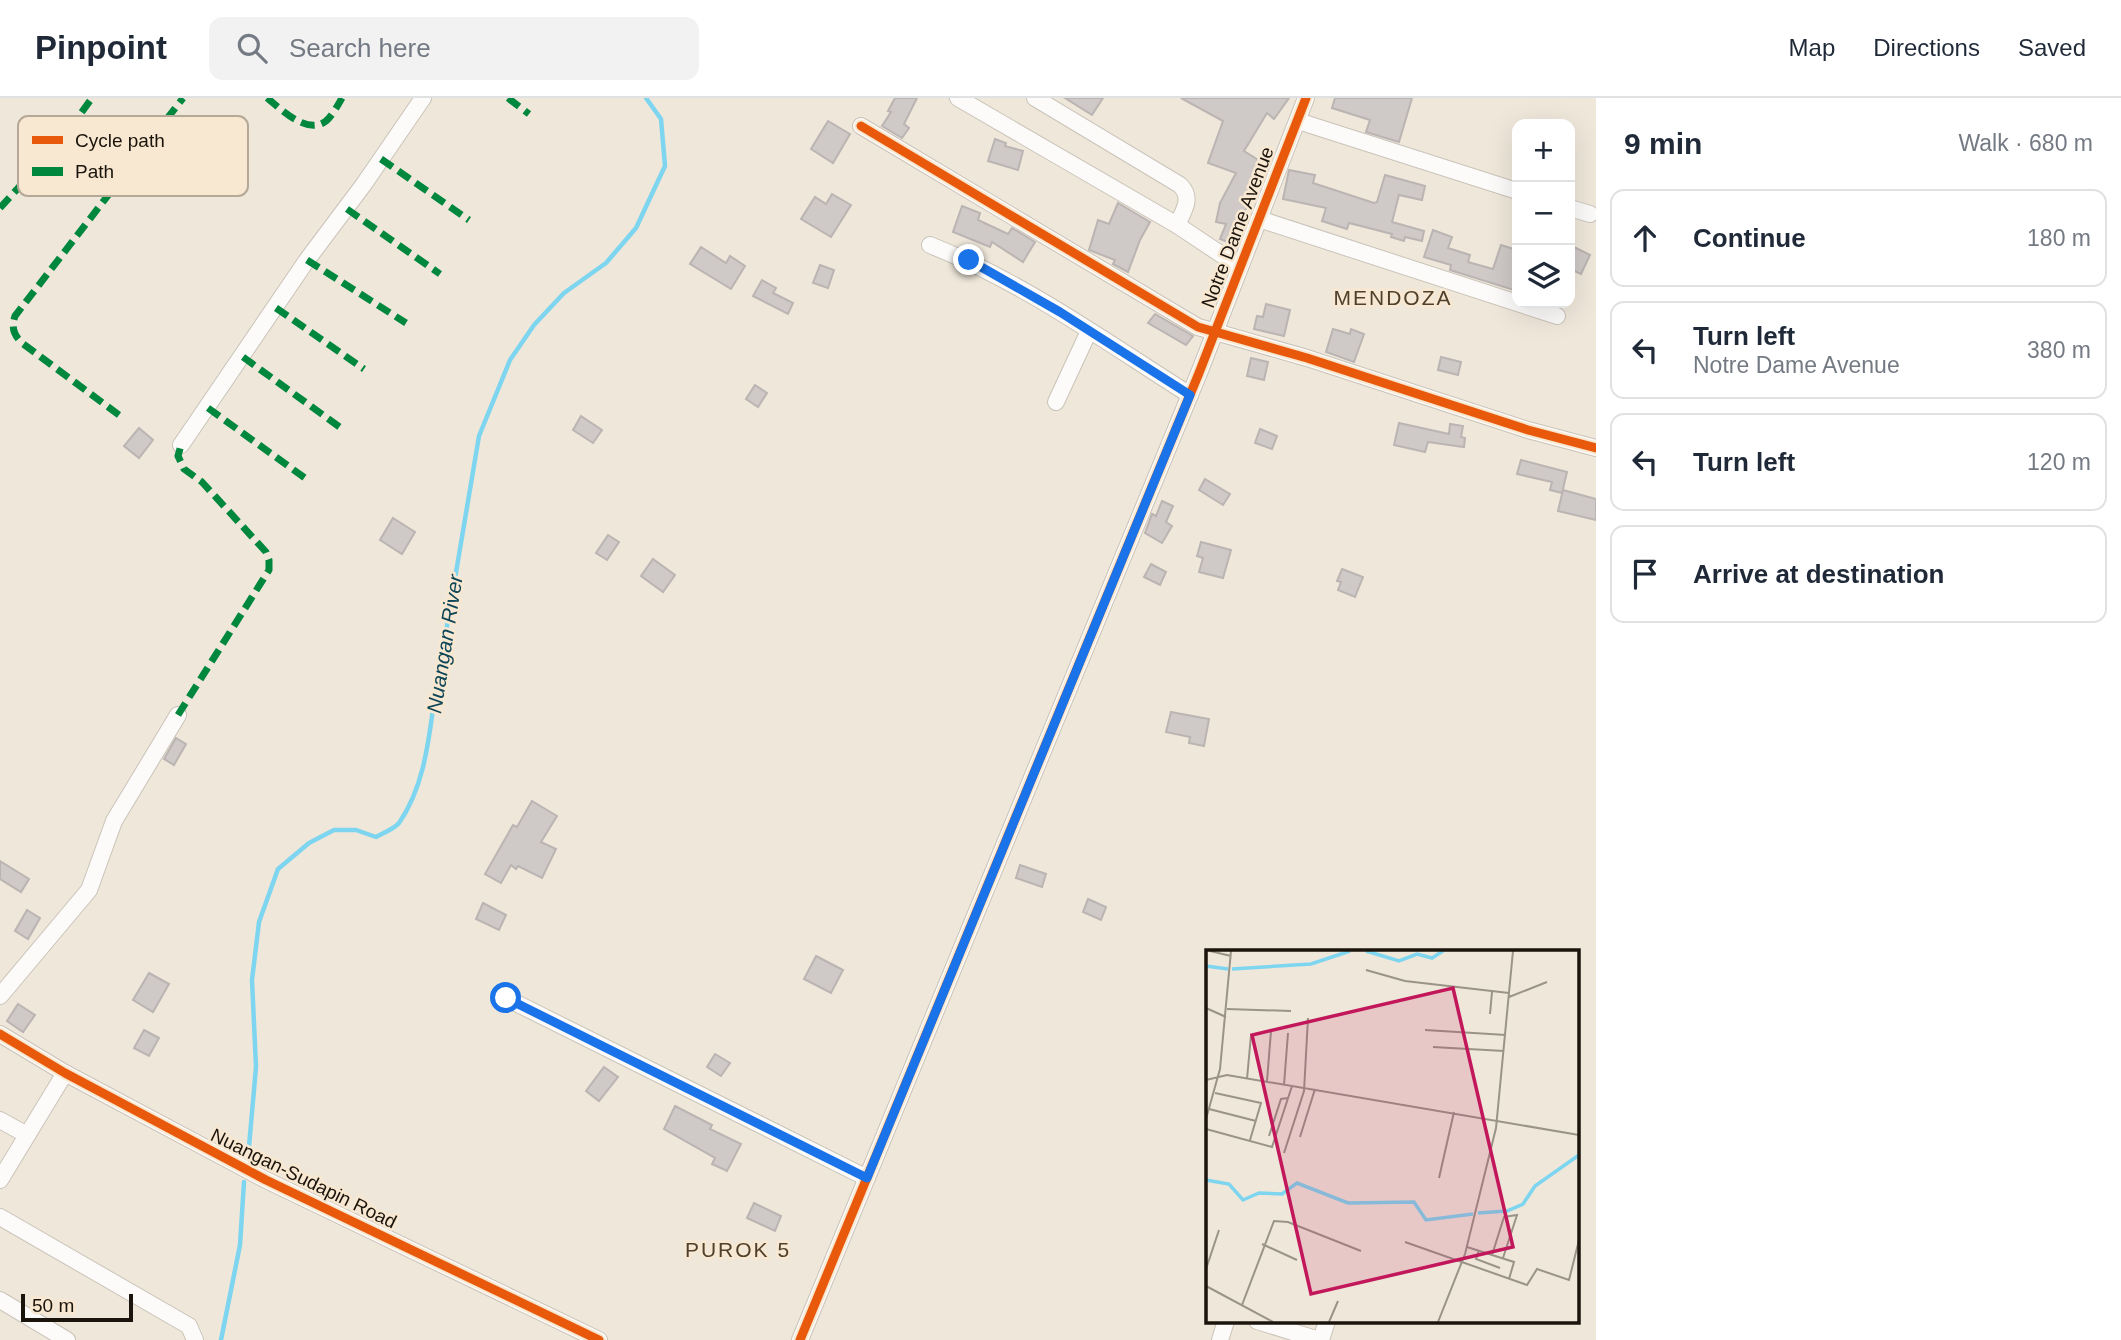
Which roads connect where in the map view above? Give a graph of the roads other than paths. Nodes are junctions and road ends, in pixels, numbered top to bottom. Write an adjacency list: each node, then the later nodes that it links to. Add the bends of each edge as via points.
1 (423, 98): 19 (street)
2 (958, 98): 11 (street)
3 (1035, 98): 11 (street, via 1180,185 1188,197)
4 (1307, 98): 5 (street, Notre Dame Avenue)
5 (1297, 121): 7 (street); 10 (street, Notre Dame Avenue)
6 (861, 126): 16 (street, via 1198,327)
7 (1512, 189)
8 (1575, 210): 9 (street)
9 (1590, 214)
10 (1259, 219): 13 (street, Notre Dame Avenue); 14 (street)
11 (1177, 225): 13 (street)
12 (930, 245): 15 (street, via 1009,281)
13 (1240, 267): 16 (street, Notre Dame Avenue)
14 (1557, 316)
15 (1089, 331): 17 (street); 18 (street)
16 (1215, 332): 17 (street, Notre Dame Avenue); 20 (street)
17 (1190, 395): 28 (street, Notre Dame Avenue)
18 (1056, 402)
19 (181, 446)
20 (1596, 448)
21 (178, 715): 22 (street, via 114,821 89,890)
22 (0, 996)
23 (506, 998): 28 (street)
24 (0, 1034): 25 (street, Nuangan-Sudapin Road)
25 (65, 1073): 27 (street); 37 (street, Nuangan-Sudapin Road, via 266,1180)
26 (0, 1119): 27 (street)
27 (27, 1135): 29 (street)
28 (867, 1178): 38 (street, Notre Dame Avenue)
29 (0, 1180)
30 (0, 1217): 36 (street, via 189,1326)
31 (0, 1300): 35 (street)
32 (1226, 1322): 39 (street)
33 (1259, 1322): 40 (street)
34 (1327, 1322): 40 (street)
35 (67, 1340)
36 (195, 1340)
37 (599, 1340)
38 (800, 1340)
39 (1220, 1340)
40 (1320, 1340)

